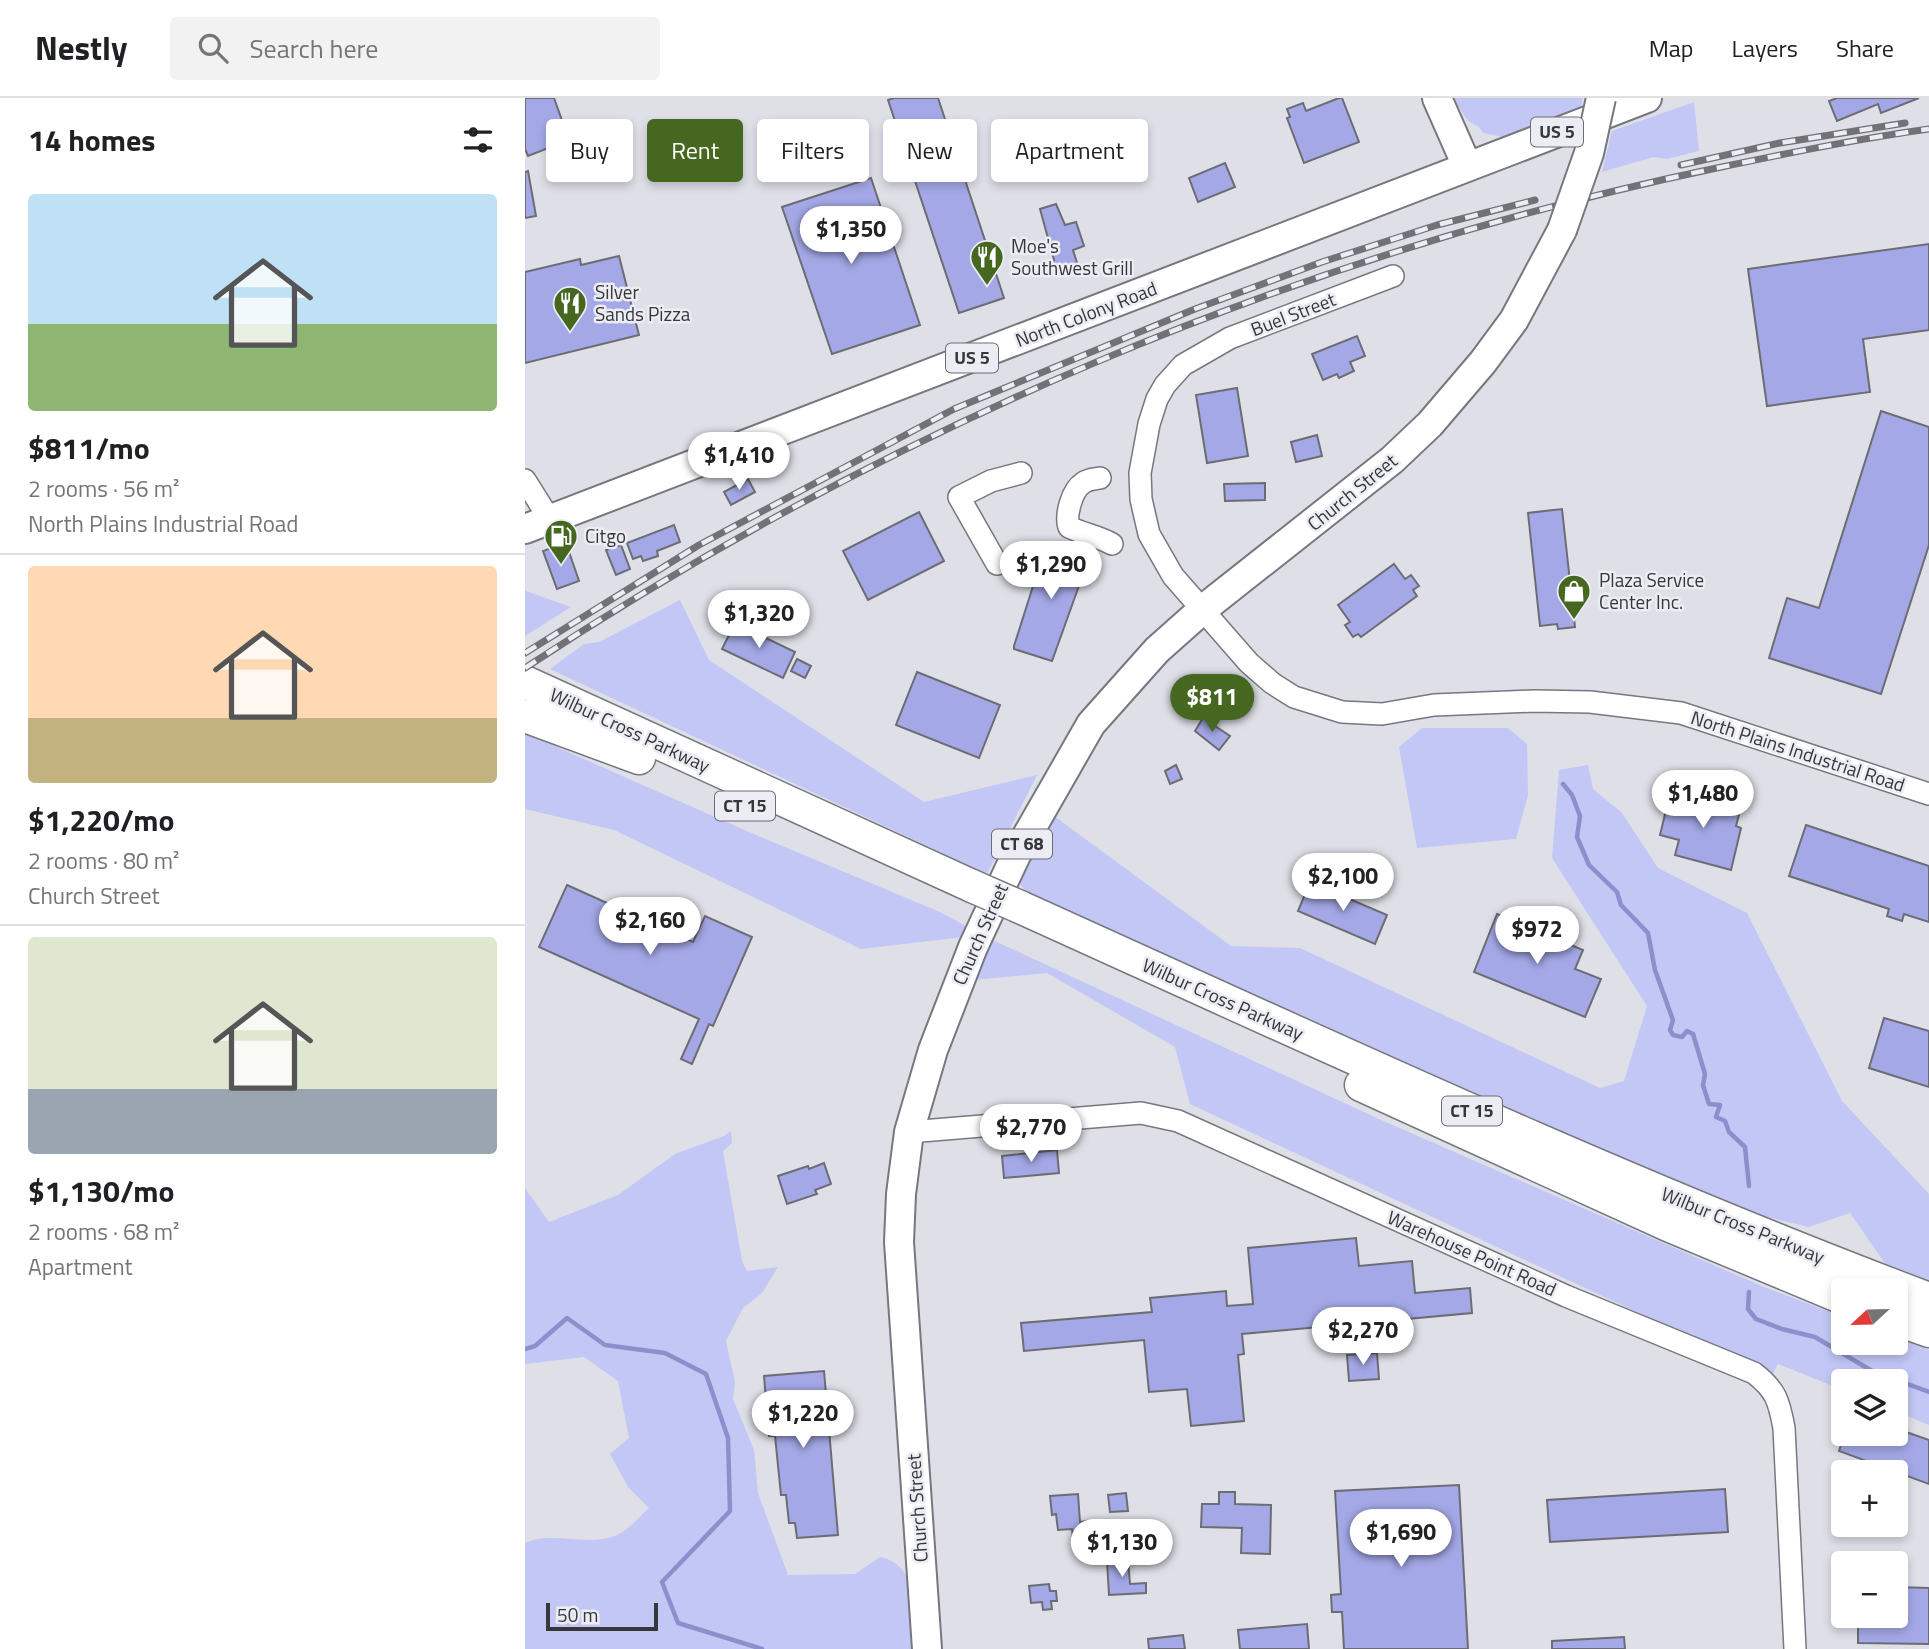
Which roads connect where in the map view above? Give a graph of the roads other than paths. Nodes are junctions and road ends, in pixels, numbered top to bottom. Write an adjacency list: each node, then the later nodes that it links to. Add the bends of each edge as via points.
1 (1437, 98): 4 (main road)
2 (1601, 98): 12 (main road, Church Street / CT 68, bridge, via 1589,153 1562,230 1514,320 1483,362 1392,460)
3 (1647, 98): 4 (main road, North Colony Road / US 5)
4 (1467, 166): 9 (main road, North Colony Road / US 5)
5 (1393, 276): 12 (street, Buel Street, via 1230,338 1173,374 1157,399 1140,473 1141,499 1149,534 1173,576)
6 (1021, 473): 11 (street, via 991,481 959,498)
7 (1100, 478): 10 (street, via 1080,484 1067,522 1074,530)
8 (525, 480): 9 (street)
9 (537, 524)
10 (1112, 544)
11 (997, 564)
12 (1202, 610): 14 (street, North Plains Industrial Road, via 1272,683 1294,696 1342,712 1382,714 1434,705 1552,701 1681,713); 17 (main road, Church Street / CT 68, via 1157,650 1091,724 1041,807 959,982)
13 (527, 698): 15 (highway, Wilbur Cross Parkway / CT 15); 15 (highway, Wilbur Cross Parkway / CT 15, via 639,758)
14 (1929, 794)
15 (968, 896): 16 (highway, Wilbur Cross Parkway / CT 15, bridge)
16 (1016, 918): 18 (highway, Wilbur Cross Parkway / CT 15, via 1644,1214); 19 (highway, Wilbur Cross Parkway / CT 15, via 1782,1242)
17 (909, 1132): 22 (main road, Church Street / CT 68, via 899,1242); 23 (street, Warehouse Point Road, via 1141,1113 1178,1121 1566,1296 1753,1373 1768,1384 1779,1402 1784,1428)
18 (1831, 1293)
19 (1929, 1299)
20 (1908, 1323): 21 (highway)
21 (1929, 1331)
22 (927, 1649)
23 (1795, 1649)

